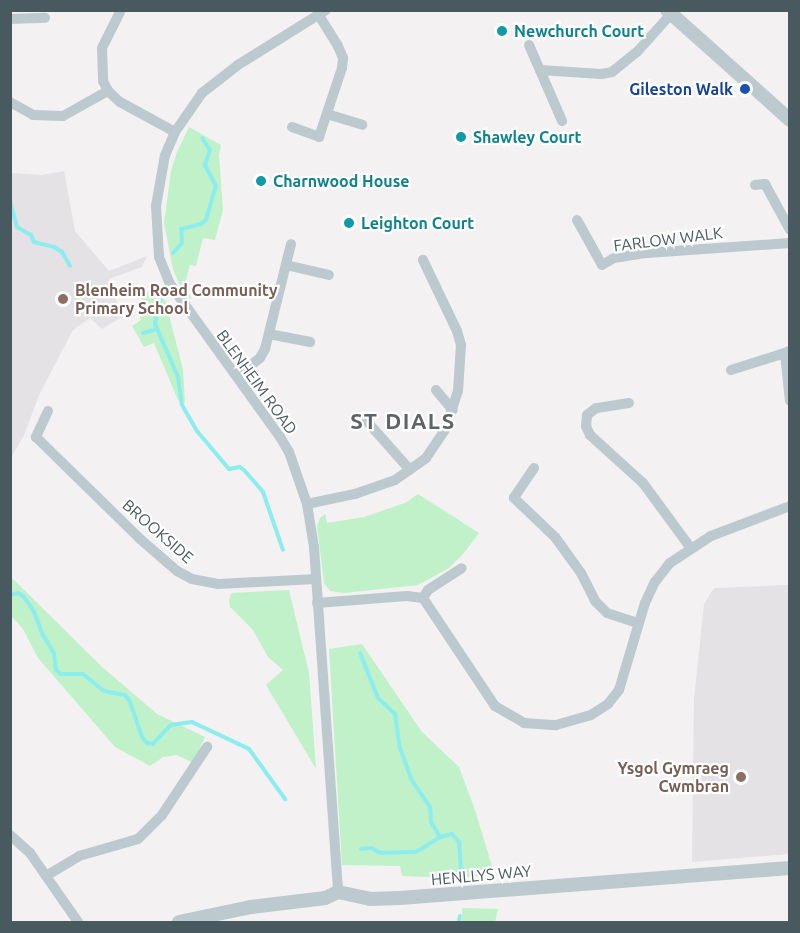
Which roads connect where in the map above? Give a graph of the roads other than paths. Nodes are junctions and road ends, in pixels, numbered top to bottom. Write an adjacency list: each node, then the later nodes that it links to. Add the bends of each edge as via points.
1 (122, 10): 9 (street, via 102,48 102,72)
2 (669, 12): 8 (street, via 637,52 612,72); 12 (street)
3 (322, 13): 11 (street, via 343,58); 16 (street, BLENHEIM ROAD, via 202,93)
4 (33, 14): 5 (street); 6 (street)
5 (45, 18)
6 (10, 19)
7 (529, 45): 8 (street)
8 (540, 70): 13 (street)
9 (108, 91): 10 (street, via 63,116 33,115); 16 (street)
10 (10, 102)
11 (327, 114): 14 (street); 15 (street, via 319,137)
12 (789, 120)
13 (562, 121)
14 (362, 125)
15 (292, 127)
16 (175, 132): 29 (street, BLENHEIM ROAD, via 158,186 159,257 186,310)
17 (755, 185): 19 (street, via 765,184)
18 (577, 220): 20 (street, FARLOW WALK, via 602,265 614,258 647,253)
19 (789, 230)
20 (789, 243)
21 (291, 244): 23 (street)
22 (423, 260): 33 (street, via 460,345)
23 (286, 265): 24 (street); 25 (street)
24 (329, 275)
25 (270, 334): 26 (street); 29 (street, via 260,358)
26 (310, 342)
27 (787, 352): 28 (street); 31 (street)
28 (731, 370)
29 (237, 376): 38 (street, BLENHEIM ROAD, via 289,452)
30 (436, 390): 33 (street)
31 (789, 401)
32 (629, 403): 40 (street, via 596,408 586,415 586,426 590,435 643,483)
33 (453, 410): 37 (street, via 437,444)
34 (48, 411): 42 (street, BROOKSIDE, via 36,437 177,571 192,579 218,584)
35 (364, 418): 37 (street)
36 (534, 468): 45 (street, via 514,498 555,537 595,601 607,613)
37 (410, 470): 38 (street, via 377,488)
38 (307, 504): 42 (street, BLENHEIM ROAD)
39 (789, 506): 40 (street)
40 (690, 547): 45 (street, via 655,582)
41 (462, 568): 43 (street, via 428,590)
42 (316, 579): 44 (street, BLENHEIM ROAD)
43 (423, 598): 44 (street); 45 (street, via 495,706 524,723 540,725 574,721 608,704 627,671)
44 (317, 603): 50 (street, BLENHEIM ROAD)
45 (638, 623)
46 (207, 747): 49 (street, via 162,815 138,839 79,856)
47 (10, 836): 49 (street, via 30,853)
48 (789, 868): 50 (street, HENLLYS WAY, via 400,898 370,899)
49 (46, 876): 52 (street)
50 (338, 892): 51 (street, HENLLYS WAY, via 325,898 251,907)
51 (188, 921)
52 (78, 922)

